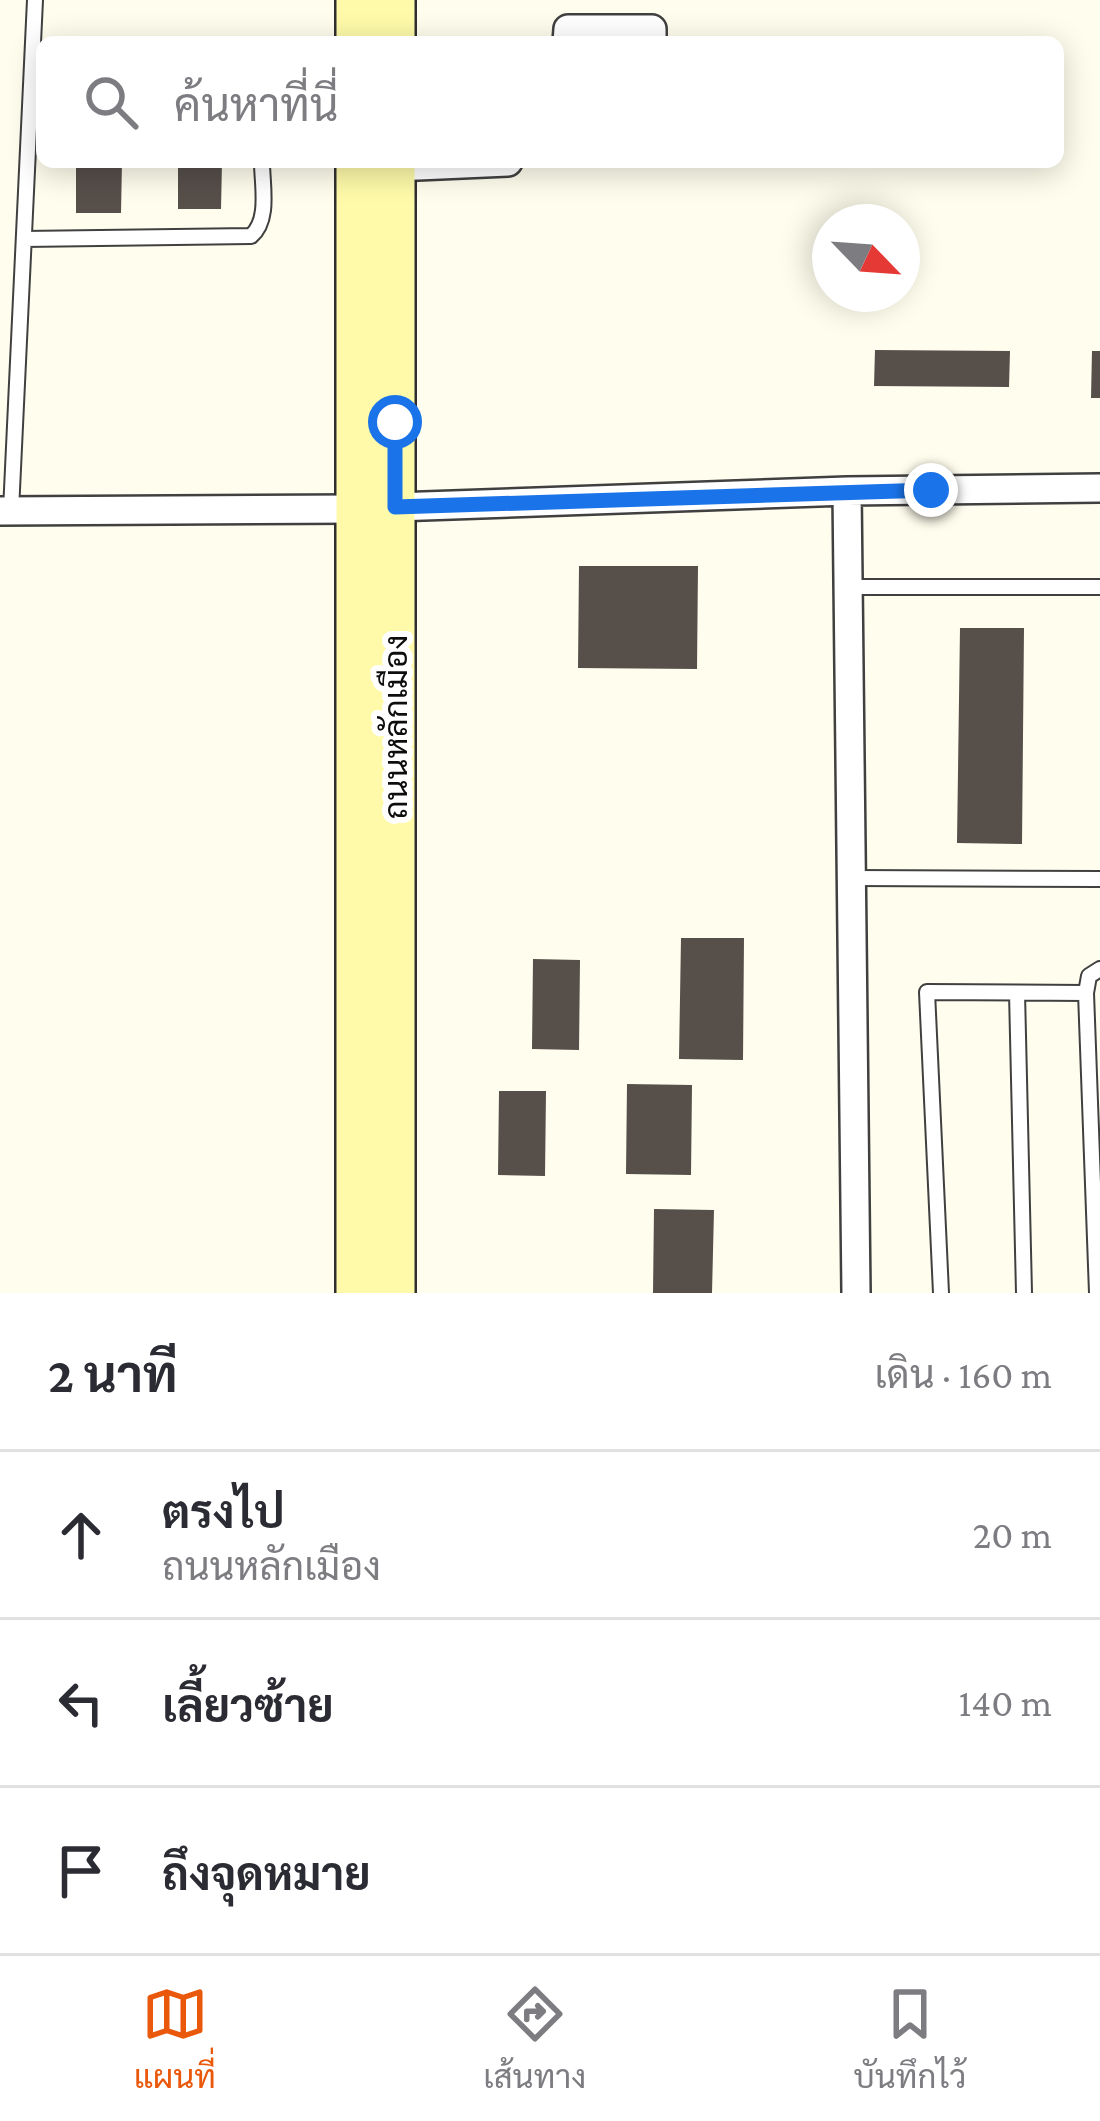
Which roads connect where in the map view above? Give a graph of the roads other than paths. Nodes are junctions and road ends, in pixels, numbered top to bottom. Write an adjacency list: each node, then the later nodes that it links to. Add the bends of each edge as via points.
1 (35, 0): 10 (lane)
2 (356, 0): 4 (street)
3 (395, 0): 5 (street)
4 (356, 36)
5 (395, 36)
6 (567, 36): 7 (street, via 568,29 652,29)
7 (652, 36)
8 (262, 168): 10 (lane, via 262,218 251,236)
9 (382, 168): 13 (street, ถนนหลักเมือง)
10 (24, 239): 14 (lane)
11 (1100, 488): 12 (street)
12 (847, 491): 13 (street); 15 (street)
13 (375, 508): 14 (street); 22 (street, ถนนหลักเมือง); 23 (street, ถนนหลักเมือง)
14 (6, 511)
15 (850, 587): 16 (lane); 17 (street)
16 (1100, 587)
17 (853, 878): 18 (lane); 24 (street)
18 (1100, 879)
19 (1100, 969): 21 (lane)
20 (1017, 993): 21 (lane); 25 (lane, via 927,992); 26 (lane)
21 (1086, 993): 27 (lane)
22 (356, 1293)
23 (395, 1293)
24 (856, 1293)
25 (941, 1293)
26 (1024, 1293)
27 (1097, 1293)

